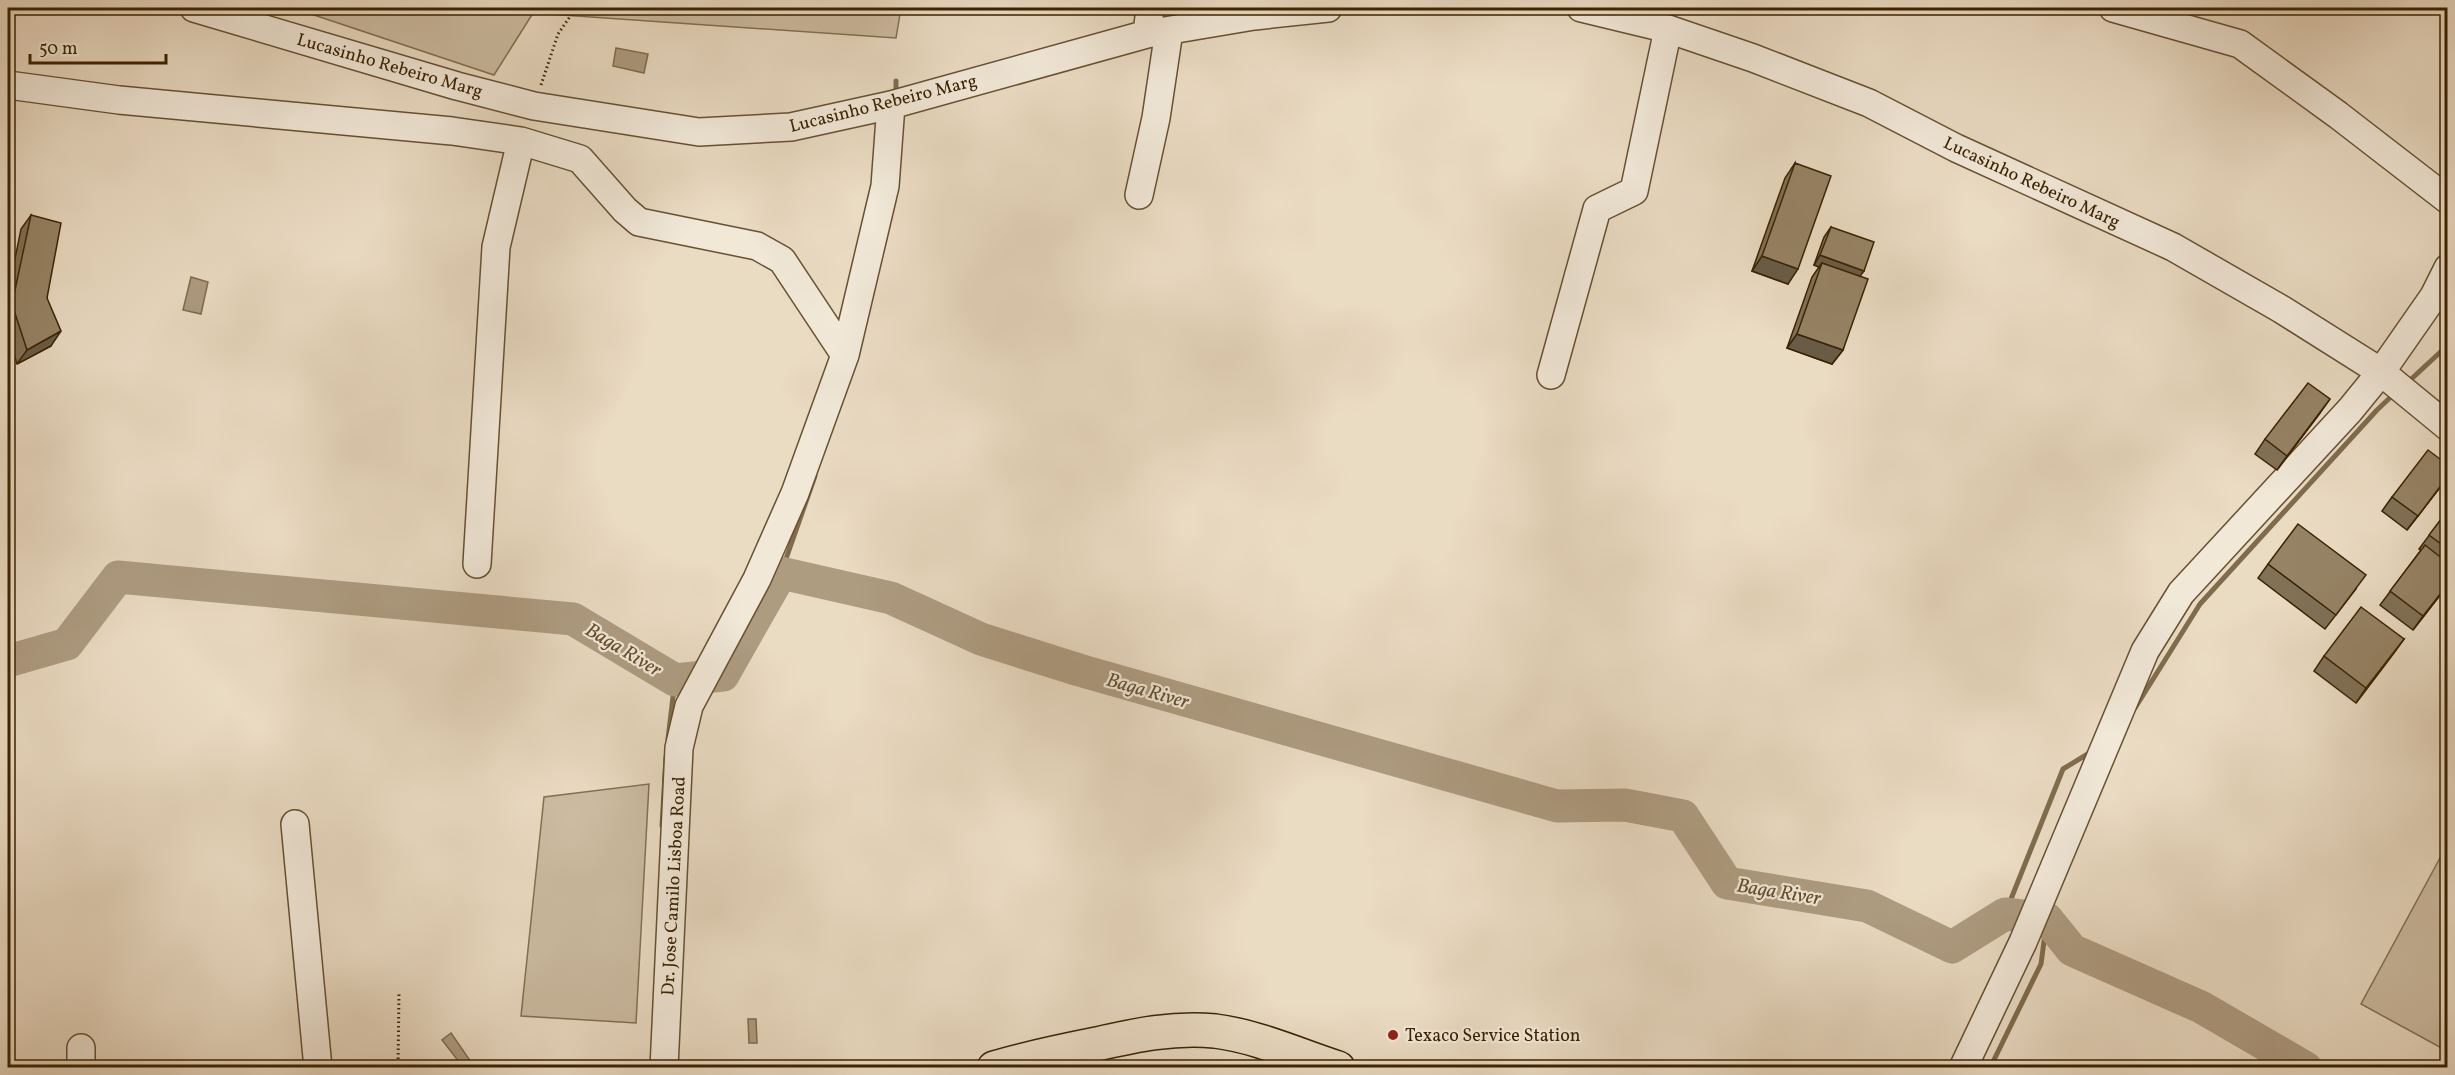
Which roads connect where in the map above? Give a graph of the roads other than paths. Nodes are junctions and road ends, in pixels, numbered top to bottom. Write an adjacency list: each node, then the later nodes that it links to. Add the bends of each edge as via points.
1 (194, 8): 8 (street, Lucasinho Rebeiro Marg, via 534,106 699,132 791,128)
2 (1328, 8): 5 (street, Lucasinho Rebeiro Marg)
3 (1581, 8): 6 (street, Lucasinho Rebeiro Marg)
4 (2113, 8): 11 (street, via 2240,44)
5 (1155, 24): 8 (street, Lucasinho Rebeiro Marg); 10 (street, via 1156,118)
6 (1668, 29): 14 (street, Lucasinho Rebeiro Marg, via 1869,103 1956,148 2173,247); 15 (street, via 1634,191 1597,209)
7 (8, 86): 9 (street)
8 (891, 105): 13 (street, Dr. Jose Camilo Lisboa Road, via 885,186)
9 (521, 141): 13 (street, via 580,159 639,222 757,246 782,260); 17 (street, via 496,247)
10 (1139, 195)
11 (2448, 200)
12 (2448, 268): 14 (street, via 2434,297)
13 (845, 355): 21 (street, Dr. Jose Camilo Lisboa Road, via 795,493 757,579 689,706 679,748)
14 (2382, 372): 16 (street, Lucasinho Rebeiro Marg); 25 (street, via 2181,593 2145,651 2023,942)
15 (1551, 375)
16 (2448, 427)
17 (477, 564)
18 (295, 824): 20 (street)
19 (1026, 1058): 22 (main road); 23 (street); 24 (main road, via 1184,1029 1248,1038)
20 (318, 1068)
21 (664, 1068)
22 (994, 1068)
23 (1074, 1068)
24 (1338, 1068)
25 (1963, 1068)

